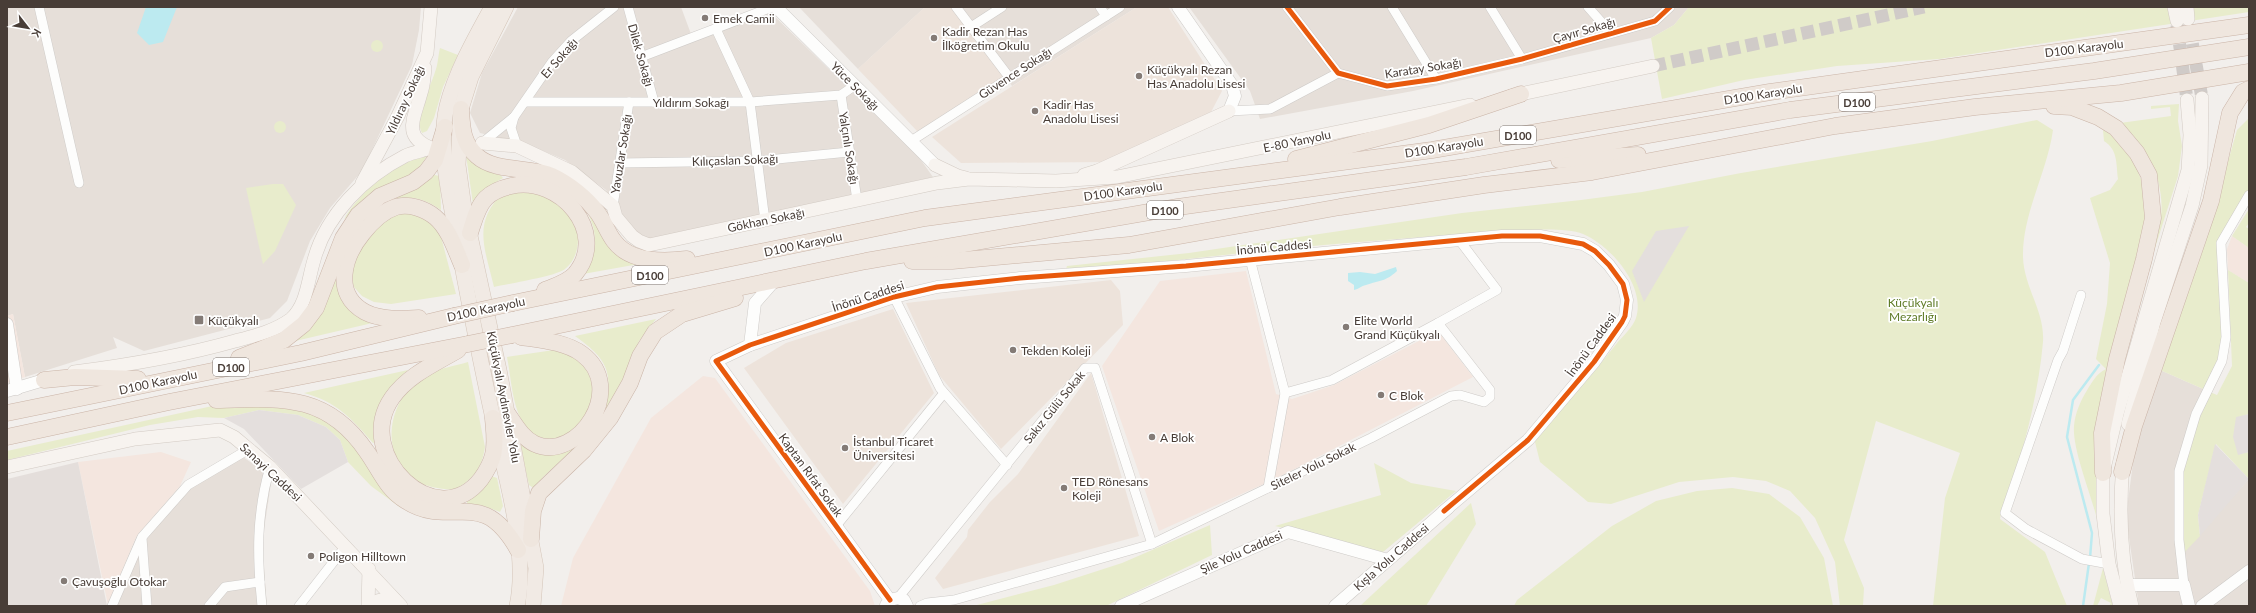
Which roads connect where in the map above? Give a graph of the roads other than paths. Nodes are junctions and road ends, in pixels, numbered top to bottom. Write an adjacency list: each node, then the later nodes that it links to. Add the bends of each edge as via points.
1 (39, 7): 64 (street)
2 (431, 7): 27 (main road, Yıldıray Sokağı)
3 (492, 7): 49 (main road, Küçükyalı Aydınevler Yolu, via 455,80 447,107)
4 (506, 7): 46 (main road, Küçükyalı Aydınevler Yolu, via 471,77)
5 (614, 7): 41 (street, Er Sokağı, via 571,41 552,62)
6 (628, 7): 28 (street, Dilek Sokağı)
7 (772, 7): 24 (street)
8 (776, 7): 35 (street, Yüce Sokağı)
9 (956, 7): 23 (street)
10 (1002, 7): 23 (street)
11 (1100, 7): 20 (street)
12 (1120, 7): 20 (street, Güvence Sokağı)
13 (1178, 7): 47 (street, via 1232,86 1235,96)
14 (1287, 7): 32 (street)
15 (1392, 7): 34 (street)
16 (1490, 7): 29 (street)
17 (1588, 7): 25 (street)
18 (1670, 7): 25 (street, Çayır Sokağı, via 1655,21)
19 (2174, 7): 21 (main road)
20 (1106, 16): 33 (street, Güvence Sokağı)
21 (2184, 16)
22 (2249, 25): 61 (highway, D100 Karayolu / D100, via 1887,74 1432,150)
23 (971, 28): 33 (street)
24 (716, 29): 28 (street); 44 (street)
25 (1611, 33): 29 (street, Çayır Sokağı)
26 (2249, 47): 60 (highway, D100 Karayolu / D100, via 2079,73 1790,110)
27 (427, 53): 66 (main road, Yıldıray Sokağı, via 397,118); 66 (main road, via 422,91 412,122 413,134 420,144 431,148 406,156)
28 (641, 57): 43 (street, Dilek Sokağı)
29 (1522, 59): 34 (street, Karatay Sokağı)
30 (1653, 66): 37 (main road, E-80 Yanyolu)
31 (2249, 72): 45 (highway, via 2121,93)
32 (1338, 73): 34 (street, Karatay Sokağı, via 1387,86); 47 (street, via 1270,108)
33 (1009, 77): 50 (street, Güvence Sokağı)
34 (1436, 79)
35 (854, 86): 38 (street); 50 (street, Yüce Sokağı)
36 (2249, 89): 103 (highway, via 2243,92 2230,113 2211,202 2134,426)
37 (1521, 94): 58 (main road, E-80 Yanyolu); 61 (highway, via 1429,125)
38 (841, 95): 44 (street, Yıldırım Sokağı); 55 (street, Yalçınlı Sokağı)
39 (2202, 98): 103 (main road, via 2201,165 2192,206 2154,322 2139,379 2126,435)
40 (2187, 100): 104 (main road, via 2190,135 2188,170 2119,407)
41 (525, 102): 42 (street, Yıldırım Sokağı); 48 (street, Er Sokağı)
42 (629, 102): 43 (street, Yıldırım Sokağı); 57 (street, Yavuzlar Sokağı)
43 (654, 102): 44 (street, Yıldırım Sokağı)
44 (750, 102): 56 (street)
45 (1975, 106): 52 (highway, via 1835,126); 104 (highway, via 2072,107 2085,112 2116,128 2137,153 2149,174 2153,218 2117,359 2103,426)
46 (460, 109): 71 (main road, Küçükyalı Aydınevler Yolu, via 458,165); 73 (highway, via 464,138 477,156 492,163 551,175 566,184 598,212 614,242 631,255 651,260 673,261)
47 (1229, 111): 54 (main road)
48 (514, 117): 51 (street, Er Sokağı); 53 (street, via 511,128)
49 (445, 127): 76 (main road, Küçükyalı Aydınevler Yolu, via 445,169); 88 (highway, via 435,160 426,172 413,182 380,196 358,215 343,238 316,308 304,324 284,340)
50 (911, 141): 59 (street, Yüce Sokağı)
51 (482, 143): 53 (main road)
52 (1746, 143): 60 (highway, via 1634,155); 75 (highway, via 1592,172 1484,185 1281,216 1130,245 952,261)
53 (517, 146): 69 (main road, via 572,172)
54 (1140, 150): 58 (main road, via 1137,158 1143,163); 63 (main road, via 1097,171)
55 (849, 152): 56 (street, Kılıçaslan Sokağı); 68 (street, Yalçınlı Sokağı)
56 (758, 161): 57 (street, Kılıçaslan Sokağı); 70 (street)
57 (620, 163): 69 (street, Yavuzlar Sokağı)
58 (1185, 164): 63 (main road, E-80 Yanyolu, via 1117,177)
59 (935, 165): 62 (main road); 65 (main road)
60 (1466, 167): 75 (highway, D100 Karayolu / D100, via 1178,207)
61 (1226, 178): 73 (highway, D100 Karayolu / D100, via 925,218)
62 (969, 179): 63 (main road, E-80 Yanyolu); 65 (main road, E-80 Yanyolu)
63 (1064, 181)
64 (79, 183)
65 (937, 183): 68 (main road, Gökhan Sokağı)
66 (360, 186): 90 (main road, via 332,220 319,242 308,287 292,318 266,333 219,346 143,363 75,372)
67 (2249, 195): 118 (street, via 2221,243 2226,337 2222,361 2196,414 2179,471 2179,540)
68 (857, 200): 70 (main road, Gökhan Sokağı)
69 (613, 206): 70 (main road, Gökhan Sokağı, via 616,217 632,236 649,244)
70 (765, 221)
71 (470, 234): 80 (highway, via 475,216 486,198 504,188 521,184 538,185 551,190 570,204 580,220 586,240 583,258 574,275 562,283); 96 (main road, Küçükyalı Aydınevler Yolu)
72 (1460, 241): 74 (street, İnönü Caddesi); 82 (street, via 1497,290); 99 (street, İnönü Caddesi, via 1502,236 1540,236 1583,244 1609,265 1623,284 1627,300 1622,322 1594,362)
73 (788, 247): 80 (highway, D100 Karayolu / D100)
74 (1250, 259): 79 (street, İnönü Caddesi, via 1020,278 937,287); 93 (street)
75 (866, 261): 77 (highway, D100 Karayolu / D100)
76 (462, 265): 81 (highway, via 437,218 407,206 391,209 375,220 356,241 345,265 345,287 351,299 364,311 373,315 398,318); 96 (main road, Küçükyalı Aydınevler Yolu)
77 (776, 280): 84 (highway, D100 Karayolu / D100); 86 (street, via 755,303); 108 (highway, via 751,293 682,314 655,332 640,356 630,383 610,418 584,450 539,493 533,511)
78 (2081, 294): 113 (street, via 2005,513 2026,529 2084,560)
79 (894, 297): 86 (street, İnönü Caddesi); 92 (street)
80 (513, 304): 81 (highway, D100 Karayolu / D100, bridge)
81 (454, 316): 88 (highway, D100 Karayolu / D100, via 301,353)
82 (1438, 323): 93 (street, via 1332,380); 105 (street, Siteler Yolu Sokak, via 1490,390 1490,397 1484,402 1460,395 1451,396)
83 (7, 324): 91 (street)
84 (512, 335): 85 (highway, D100 Karayolu / D100, bridge); 96 (highway, via 550,342 582,354 597,371 602,384 602,394 594,414 579,434 558,447 547,447 527,439)
85 (468, 344): 94 (highway, D100 Karayolu / D100); 96 (highway, via 417,375 392,398 382,423 382,439 386,454 395,471 414,489 439,498 459,496 477,484 490,465)
86 (750, 345): 87 (street, İnönü Caddesi)
87 (716, 361): 106 (street, Kaptan Rıfat Sokak)
88 (192, 374): 89 (highway, D100 Karayolu / D100)
89 (172, 378): 90 (highway, via 116,380 75,377); 95 (highway, D100 Karayolu / D100)
90 (44, 380): 91 (street)
91 (12, 390)
92 (944, 394): 100 (street); 106 (street)
93 (1285, 394): 105 (street)
94 (169, 402): 97 (highway, D100 Karayolu / D100); 111 (highway, via 261,399 285,400 318,408 332,415 358,438 380,475 406,502 427,510 482,513 502,527)
95 (7, 413)
96 (500, 416): 108 (main road, Küçükyalı Aydınevler Yolu); 111 (main road, Küçükyalı Aydınevler Yolu)
97 (7, 437)
98 (249, 449): 101 (main road, Sanayi Caddesi, via 220,430 197,431 135,439); 102 (main road, Sanayi Caddesi); 107 (street, via 188,485)
99 (1518, 450): 112 (street, Kışla Yolu Caddesi)
100 (1007, 465): 109 (street, Sakız Gülü Sokak, via 1085,368 1095,368); 119 (street, Sakız Gülü Sokak)
101 (7, 467)
102 (270, 467): 110 (main road, Sanayi Caddesi); 116 (street, via 261,503 258,546)
103 (2122, 472): 117 (main road, via 2120,513)
104 (2103, 473): 113 (main road, via 2103,514)
105 (1268, 488): 109 (street, Siteler Yolu Sokak)
106 (836, 526): 119 (street, Kaptan Rıfat Sokak)
107 (142, 537): 121 (street); 122 (street)
108 (531, 539): 128 (main road, Küçükyalı Aydınevler Yolu, via 536,568)
109 (1152, 544): 130 (street, Siteler Yolu Sokak, via 959,598)
110 (345, 547): 114 (main road, Sanayi Caddesi); 125 (street)
111 (518, 550): 127 (main road, Küçükyalı Aydınevler Yolu, via 521,574)
112 (1388, 560): 131 (street, Şile Yolu Caddesi, via 1288,532); 132 (street, Kışla Yolu Caddesi)
113 (2109, 564): 133 (main road)
114 (369, 569): 120 (main road, Sanayi Caddesi); 126 (main road)
115 (2249, 571): 136 (street)
116 (260, 582): 123 (street, via 225,587); 124 (street)
117 (2127, 585): 118 (street); 134 (main road)
118 (2184, 585): 135 (street)
119 (892, 601): 129 (street, Kaptan Rıfat Sokak, via 904,600)
120 (398, 603): 126 (main road, via 383,599)
121 (112, 606)
122 (147, 606)
123 (209, 606)
124 (262, 606)
125 (299, 606)
126 (369, 606)
127 (517, 606)
128 (533, 606)
129 (907, 606)
130 (920, 606)
131 (1121, 606)
132 (1335, 606)
133 (2120, 606)
134 (2132, 606)
135 (2189, 606)
136 (2202, 606)

